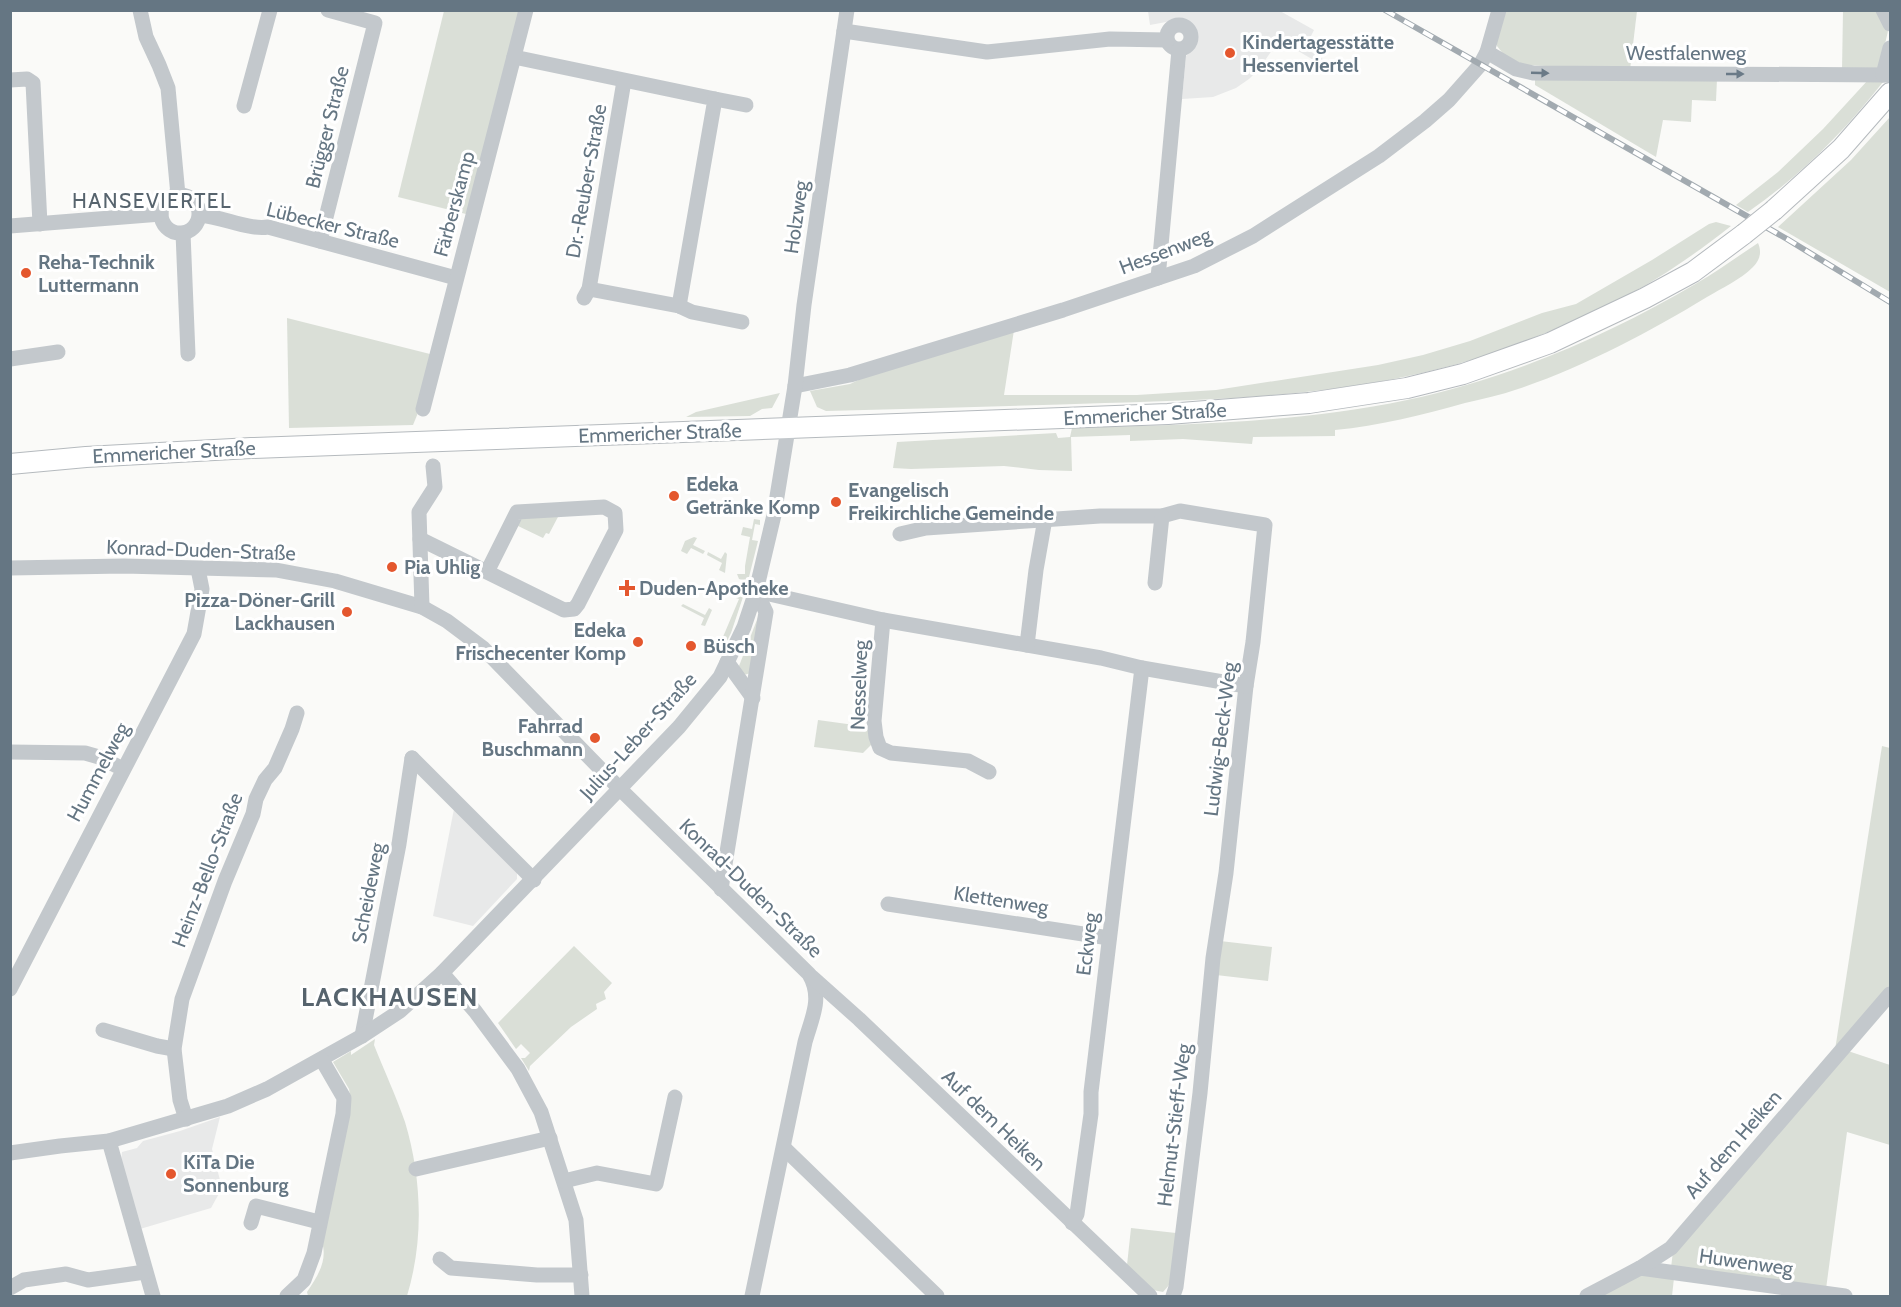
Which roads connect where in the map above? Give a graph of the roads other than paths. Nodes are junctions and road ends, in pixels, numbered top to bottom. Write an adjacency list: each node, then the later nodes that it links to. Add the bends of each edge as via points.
1 (140, 10): 19 (street, via 146,37 168,88)
2 (270, 10): 18 (street)
3 (328, 10): 25 (street, Brügger Straße, via 375,23)
4 (526, 10): 12 (street, Färberskamp)
5 (847, 10): 9 (street, Holzweg)
6 (1499, 10): 11 (street, Hessenweg)
7 (1883, 10): 8 (street)
8 (1890, 24)
9 (844, 31): 27 (street, via 987,52 1110,39 1173,45); 33 (street, Holzweg)
10 (1890, 48): 15 (street)
11 (1487, 52): 15 (street, Westfalenweg, one-way to 15, via 1516,69 1533,73); 27 (street, Hessenweg, via 1449,100 1379,156 1253,236 1194,266)
12 (514, 57): 14 (street, Dr.-Reuber-Straße); 26 (street, Färberskamp)
13 (10, 80): 22 (street, via 27,79 33,83)
14 (624, 81): 16 (street, Dr.-Reuber-Straße); 28 (street, Dr.-Reuber-Straße, via 587,294)
15 (1888, 81): 35 (main road, Emmericher Straße, bridge, via 1841,149 1774,210 1692,272 1584,329 1463,374 1407,388 1309,403 1168,414)
16 (715, 99): 17 (street, Dr.-Reuber-Straße); 28 (street)
17 (746, 105)
18 (244, 106)
19 (178, 195): 20 (street, via 166,201); 21 (street, via 189,196)
20 (161, 214): 22 (street); 24 (street, via 168,229)
21 (200, 215): 24 (street, via 198,224); 25 (street, Lübecker Straße)
22 (40, 224): 23 (street)
23 (10, 226)
24 (183, 234): 31 (street)
25 (320, 241): 26 (street, Lübecker Straße)
26 (456, 278): 34 (street, Färberskamp)
27 (1158, 278): 33 (street, Hessenweg, via 908,358)
28 (679, 306): 29 (street, Dr.-Reuber-Straße)
29 (742, 322)
30 (58, 352): 32 (street)
31 (188, 354)
32 (10, 359)
33 (795, 386): 35 (street, Holzweg)
34 (423, 409)
35 (787, 429): 36 (main road, Emmericher Straße, via 251,448); 46 (street, Julius-Leber-Straße, via 770,537)
36 (10, 464)
37 (433, 466): 41 (street, via 435,487 419,512)
38 (1162, 516): 39 (street); 45 (street); 52 (street, Ludwig-Beck-Weg, via 1180,511 1265,525)
39 (1045, 519): 40 (street, via 927,528); 49 (street)
40 (900, 534)
41 (420, 539): 44 (street); 47 (street)
42 (10, 568): 43 (street, Konrad-Duden-Straße)
43 (198, 569): 47 (street, Konrad-Duden-Straße, via 276,570 335,581); 56 (street, Hummelweg, via 202,589 194,634)
44 (487, 572): 44 (street, via 564,610 574,609 615,530 615,513 604,507 517,512)
45 (1155, 583)
46 (756, 591): 48 (street); 50 (street, Julius-Leber-Straße); 53 (street, via 766,612)
47 (422, 607): 58 (street, Konrad-Duden-Straße, via 483,648)
48 (883, 620): 49 (street); 57 (street, Nesselweg, via 874,721 880,748 891,753 968,761)
49 (1027, 645): 51 (street)
50 (728, 662): 53 (street); 58 (street, Julius-Leber-Straße, via 679,727)
51 (1142, 668): 52 (street); 62 (street, Eckweg)
52 (1246, 686): 63 (street, Ludwig-Beck-Weg)
53 (753, 698): 60 (street)
54 (297, 713): 70 (street, Heinz-Bello-Straße, via 256,799 205,933 182,999)
55 (10, 752): 56 (street, via 85,753)
56 (123, 769): 66 (street, Hummelweg)
57 (989, 772)
58 (620, 789): 59 (street, Julius-Leber-Straße); 60 (street, Konrad-Duden-Straße)
59 (534, 880): 64 (street, Julius-Leber-Straße); 69 (street, Scheideweg, via 412,758)
60 (721, 889): 65 (street, Konrad-Duden-Straße)
61 (888, 904): 62 (street, Klettenweg)
62 (1109, 938): 82 (street, Eckweg, via 1091,1114 1077,1214)
63 (1213, 958): 96 (street, Helmut-Stieff-Weg)
64 (442, 973): 69 (street, Julius-Leber-Straße, via 400,1011); 74 (street, via 518,1069)
65 (809, 974): 76 (street, Konrad-Duden-Straße, via 815,983 816,1002); 82 (street, Auf dem Heiken)
66 (10, 988)
67 (1890, 994): 84 (street, Auf dem Heiken, via 1671,1248)
68 (102, 1030): 70 (street)
69 (362, 1036): 71 (street, Julius-Leber-Straße)
70 (174, 1049): 73 (street, Heinz-Bello-Straße)
71 (322, 1060): 73 (street, Julius-Leber-Straße, via 228,1106); 80 (street, via 344,1098)
72 (675, 1097): 79 (street, via 657,1184 597,1173)
73 (186, 1119): 75 (street, Julius-Leber-Straße)
74 (550, 1138): 78 (street); 79 (street)
75 (109, 1141): 77 (street, Julius-Leber-Straße); 85 (street)
76 (784, 1148): 93 (street, Konrad-Duden-Straße); 94 (street)
77 (10, 1153)
78 (416, 1169)
79 (564, 1181): 86 (street, via 576,1220)
80 (320, 1222): 81 (street, via 256,1206); 87 (street)
81 (251, 1223)
82 (1072, 1223): 95 (street, Auf dem Heiken)
83 (440, 1259): 86 (street, via 451,1268)
84 (1640, 1268): 97 (street, Auf dem Heiken); 98 (street, Huwenweg)
85 (145, 1272): 88 (street, via 88,1280 66,1274 24,1280); 89 (street)
86 (581, 1275): 92 (street)
87 (304, 1280): 90 (street); 91 (street)
88 (10, 1288)
89 (153, 1296)
90 (287, 1296)
91 (305, 1296)
92 (582, 1296)
93 (752, 1296)
94 (937, 1296)
95 (1150, 1296)
96 (1173, 1296)
97 (1587, 1296)
98 (1845, 1296)

